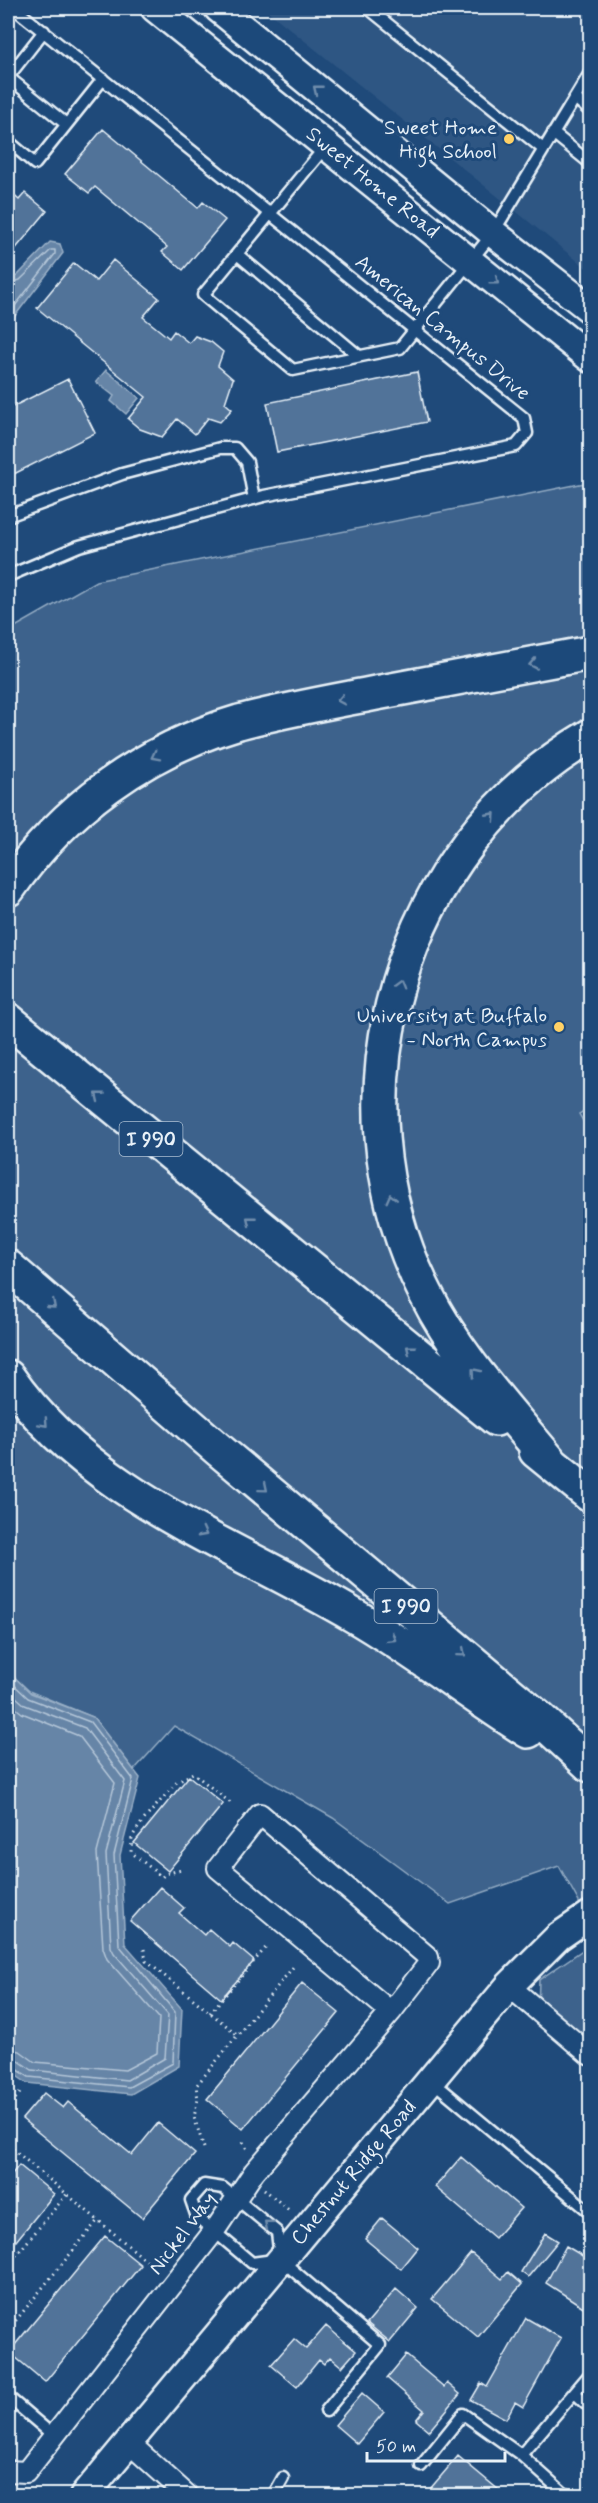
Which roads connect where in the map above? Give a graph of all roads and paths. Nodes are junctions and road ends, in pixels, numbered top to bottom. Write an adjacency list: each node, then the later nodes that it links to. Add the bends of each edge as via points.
1 (14, 8): 5 (lane, American Campus Drive)
2 (155, 8): 6 (main road, Sweet Home Road)
3 (218, 8): 18 (main road, Sweet Home Road, one-way to 3)
4 (368, 8): 15 (lane)
5 (44, 31): 8 (lane, American Campus Drive); 11 (lane, via 8,77)
6 (213, 54): 14 (main road, Sweet Home Road); 18 (main road, via 325,117 467,236 478,240)
7 (591, 73): 9 (lane)
8 (104, 79): 11 (lane); 17 (lane, American Campus Drive)
9 (575, 98): 10 (lane); 12 (lane)
10 (591, 111)
11 (66, 124): 13 (lane, via 35,164)
12 (553, 133): 15 (lane); 16 (lane)
13 (8, 141)
14 (327, 146): 17 (lane); 20 (main road, Sweet Home Road)
15 (543, 149): 18 (lane)
16 (589, 160)
17 (271, 213): 19 (lane); 23 (lane, American Campus Drive)
18 (493, 233): 20 (lane); 21 (main road, Sweet Home Road)
19 (237, 254): 24 (lane); 24 (lane, via 202,296 293,370)
20 (470, 261): 22 (main road, via 483,252 495,254); 23 (lane); 25 (main road, Sweet Home Road, one-way to 25)
21 (591, 309)
22 (591, 327)
23 (415, 330): 24 (lane, via 400,348); 26 (lane, American Campus Drive, via 524,418 527,434 516,446)
24 (359, 356)
25 (591, 358)
26 (254, 499): 27 (lane, via 247,462 235,448 220,448 122,474); 28 (lane, American Campus Drive, via 79,546)
27 (8, 516)
28 (8, 576)
29 (591, 653): 31 (highway, one-way to 31, via 276,713 198,736 141,763 106,787 53,832)
30 (591, 736): 35 (highway, one-way to 30, via 455,1346 416,1274 388,1188 381,1135 381,1084 387,1026 399,979 438,891 464,850 500,807 542,769)
31 (8, 888)
32 (8, 1020): 35 (highway, I 990, one-way to 32)
33 (8, 1267): 37 (highway, I 990, one-way to 37)
34 (8, 1377): 38 (highway, one-way to 38, via 51,1431 117,1484 354,1616)
35 (553, 1465): 36 (highway, I 990)
36 (591, 1495)
37 (591, 1765)
38 (591, 1770)
39 (232, 1804): 40 (path, via 193,1773 176,1783 142,1822 132,1838 131,1852 162,1877)
40 (180, 1870)
41 (591, 1915): 45 (main road, Chestnut Ridge Road, via 558,1937)
42 (268, 1945): 47 (path)
43 (144, 1949): 47 (path, via 146,1961)
44 (294, 1966): 48 (path)
45 (509, 1986): 49 (street); 50 (main road, Chestnut Ridge Road)
46 (391, 2012): 46 (street, Nickel Way, via 218,1868 260,1814 428,1957 429,1963); 58 (street, Nickel Way, via 254,2172)
47 (210, 2013): 48 (path)
48 (238, 2035): 54 (path, via 196,2086 194,2117)
49 (591, 2055)
50 (430, 2080): 59 (lane); 62 (main road, Chestnut Ridge Road)
51 (8, 2092): 52 (path, via 20,2093)
52 (8, 2108)
53 (8, 2145): 55 (path)
54 (204, 2148)
55 (12, 2149): 56 (path); 57 (path)
56 (8, 2154)
57 (67, 2194): 60 (path); 63 (path)
58 (238, 2199): 61 (street, Nickel Way); 61 (lane, via 223,2188 204,2186 191,2199 197,2217); 62 (lane, one-way to 58, via 277,2232)
59 (591, 2212)
60 (98, 2220): 64 (path); 65 (path)
61 (215, 2230): 62 (lane, via 252,2263); 71 (street, Nickel Way)
62 (280, 2259): 70 (lane, via 380,2345); 72 (main road, Chestnut Ridge Road)
63 (8, 2265)
64 (154, 2267)
65 (8, 2330)
66 (591, 2374): 67 (lane)
67 (574, 2392): 69 (lane); 73 (lane)
68 (8, 2397): 71 (lane)
69 (591, 2407)
70 (326, 2410)
71 (55, 2437): 75 (street, Nickel Way, via 27,2472)
72 (128, 2442): 77 (main road, Chestnut Ridge Road); 78 (street)
73 (521, 2455): 74 (lane, via 463,2414); 80 (lane)
74 (421, 2466)
75 (8, 2471)
76 (283, 2478): 79 (lane)
77 (84, 2496)
78 (188, 2496)
79 (273, 2496)
80 (567, 2496)

